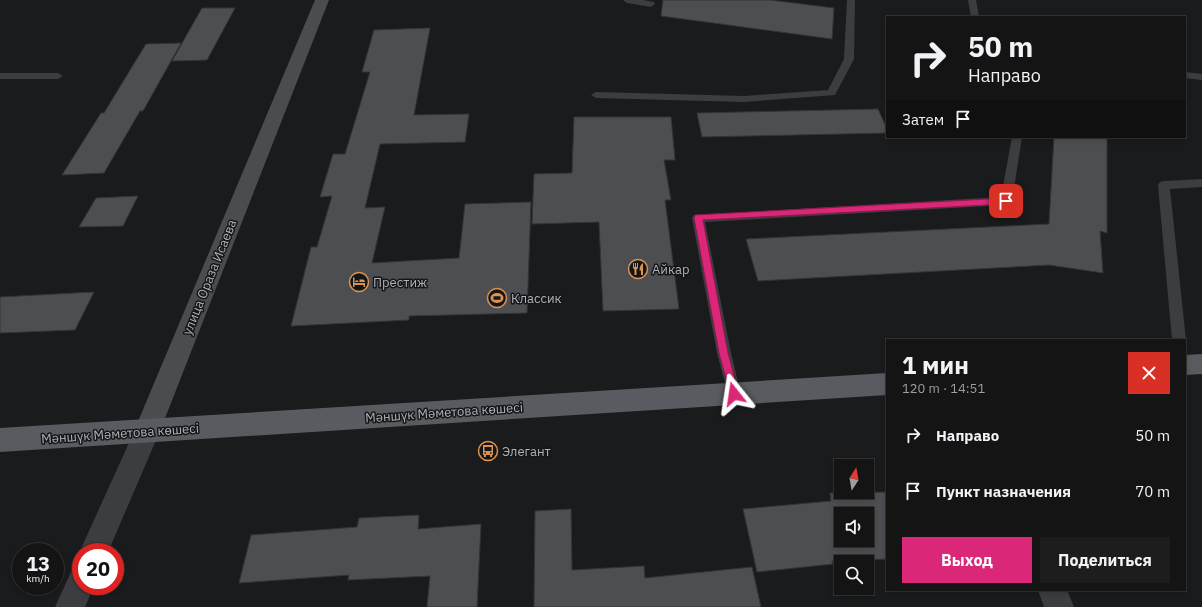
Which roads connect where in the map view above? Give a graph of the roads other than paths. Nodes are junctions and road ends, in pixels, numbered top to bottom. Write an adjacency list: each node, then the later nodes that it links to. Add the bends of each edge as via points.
1 (322, 0): 19 (street, улица Ораза Исаева)
2 (626, 0): 5 (lane)
3 (851, 0): 11 (lane, via 849,58 831,94 744,99)
4 (972, 0): 6 (lane)
5 (650, 4)
6 (975, 16)
7 (1186, 75): 10 (lane)
8 (0, 76): 9 (lane)
9 (58, 76)
10 (1202, 77)
11 (596, 94)
12 (1017, 138): 18 (lane, via 1006,201 698,218)
13 (1202, 183): 14 (lane, via 1164,185)
14 (1179, 339)
15 (1202, 364): 16 (main road)
16 (1186, 365)
17 (886, 384): 18 (main road, Мәншүк Мәметова көшесі)
18 (734, 394): 19 (main road, Мәншүк Мәметова көшесі)
19 (147, 431): 20 (main road, Мәншүк Мәметова көшесі); 21 (street, улица Ораза Исаева)
20 (0, 440)
21 (98, 543)
22 (1052, 591): 25 (street)
23 (75, 595): 24 (street)
24 (70, 607)
25 (1059, 607)

